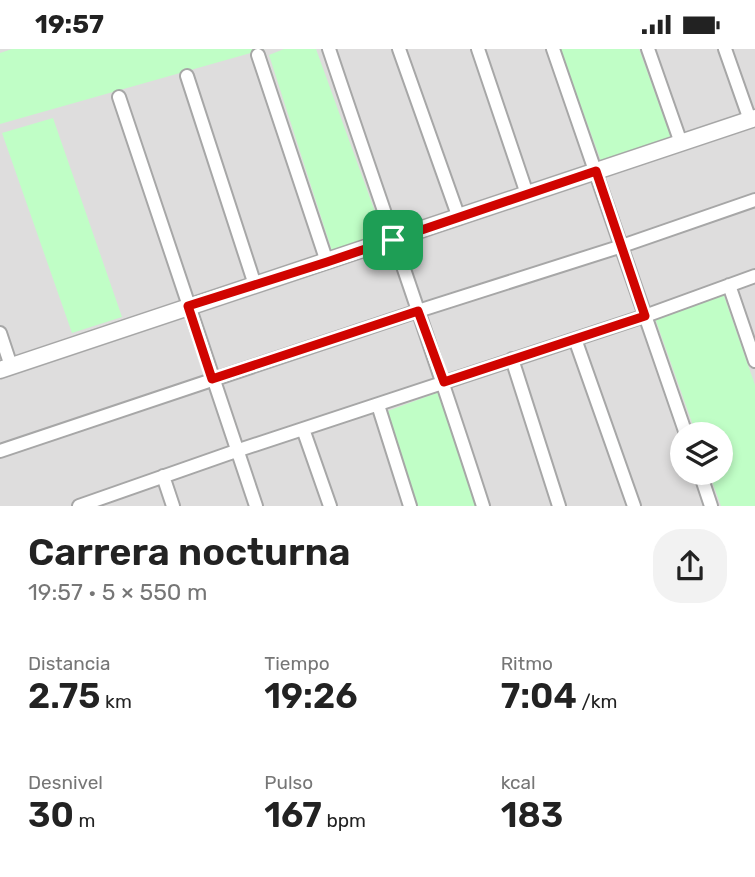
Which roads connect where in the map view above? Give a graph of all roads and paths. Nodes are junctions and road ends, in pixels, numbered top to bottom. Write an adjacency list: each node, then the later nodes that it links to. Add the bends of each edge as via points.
1 (328, 49): 16 (street)
2 (399, 49): 15 (street)
3 (478, 49): 13 (street)
4 (553, 49): 12 (street)
5 (649, 49): 11 (street)
6 (725, 49): 10 (street)
7 (258, 55): 18 (street)
8 (187, 76): 20 (street)
9 (119, 97): 22 (street)
10 (753, 119): 11 (street)
11 (681, 143): 12 (street)
12 (596, 171): 13 (street); 17 (street)
13 (527, 194): 15 (street)
14 (755, 200): 17 (street)
15 (459, 218): 16 (street)
16 (393, 240): 18 (street); 23 (street)
17 (622, 246): 23 (street); 24 (street)
18 (327, 262): 20 (street)
19 (755, 276): 21 (street)
20 (255, 285): 22 (street)
21 (729, 285): 24 (street); 28 (street)
22 (188, 306): 29 (street); 30 (street)
23 (418, 311): 30 (street); 31 (street)
24 (645, 316): 26 (street); 33 (street)
25 (0, 333): 29 (street)
26 (575, 339): 27 (street); 46 (street)
27 (512, 359): 31 (street); 45 (street)
28 (755, 361)
29 (6, 368)
30 (212, 379): 35 (street); 36 (street)
31 (444, 382): 32 (street); 44 (street)
32 (378, 405): 34 (street); 43 (street)
33 (682, 422)
34 (303, 429): 36 (street); 42 (street)
35 (0, 450)
36 (236, 451): 37 (street); 41 (street)
37 (163, 476): 39 (street); 40 (street)
38 (703, 485): 47 (street)
39 (79, 506)
40 (173, 506)
41 (256, 506)
42 (330, 506)
43 (410, 506)
44 (483, 506)
45 (559, 506)
46 (634, 506)
47 (711, 506)

